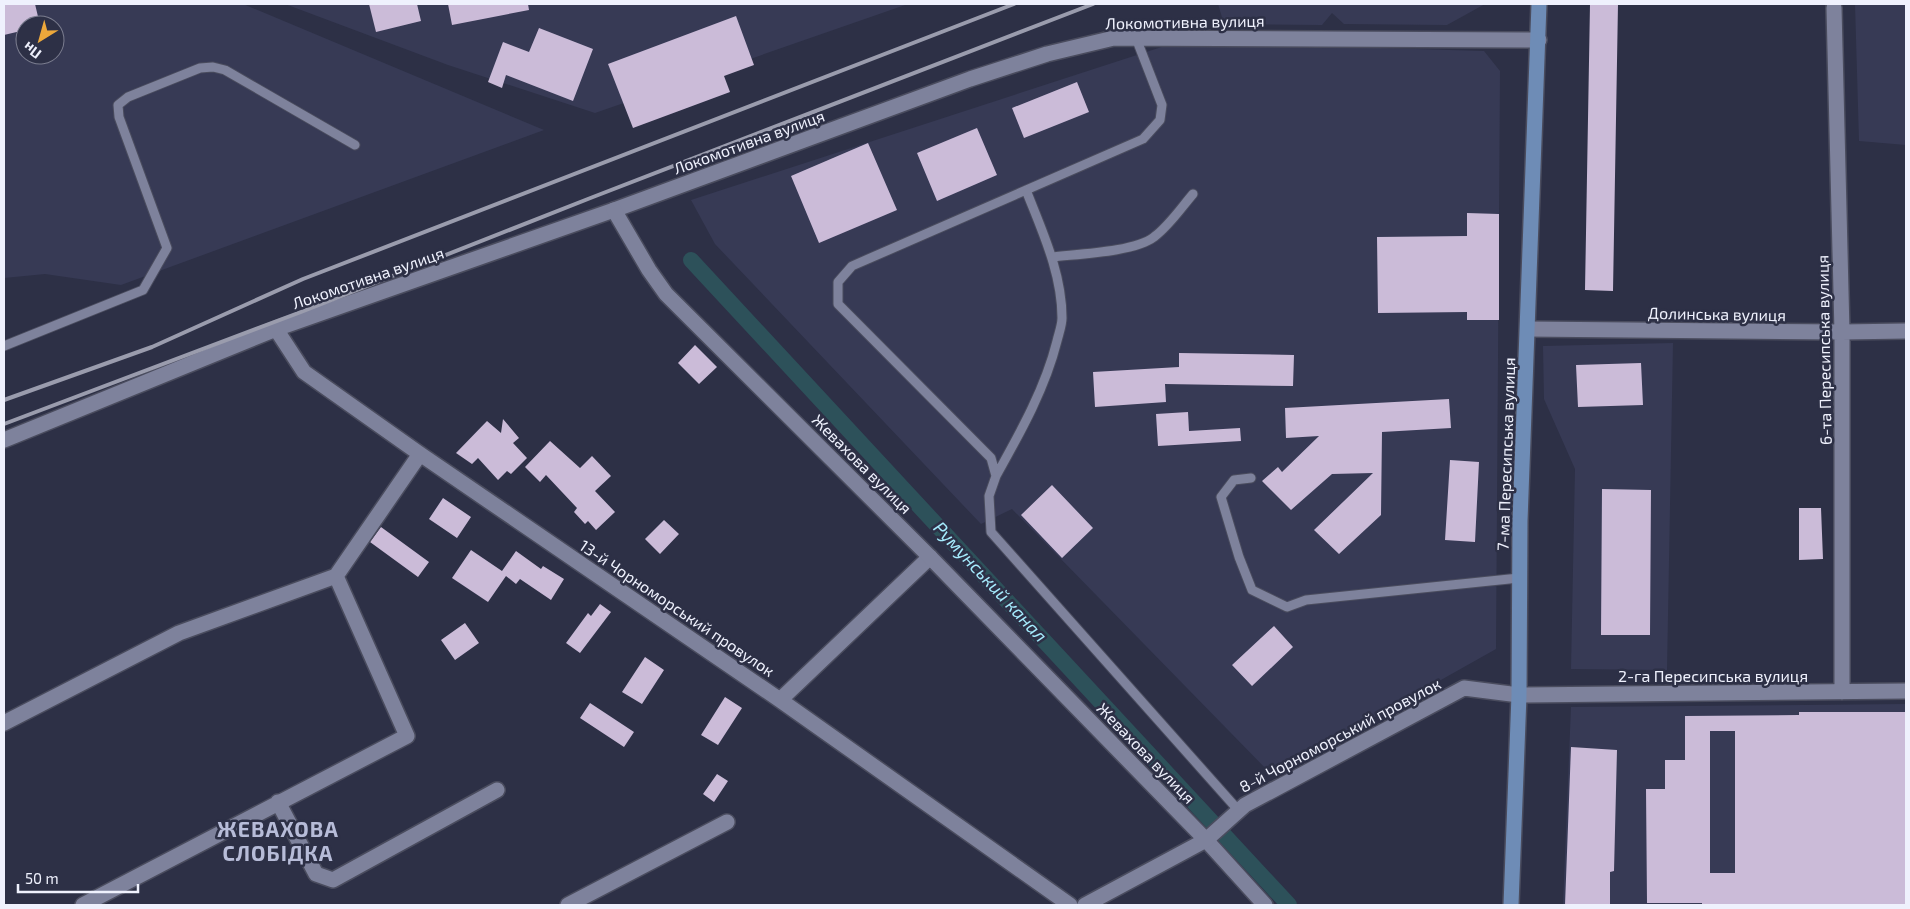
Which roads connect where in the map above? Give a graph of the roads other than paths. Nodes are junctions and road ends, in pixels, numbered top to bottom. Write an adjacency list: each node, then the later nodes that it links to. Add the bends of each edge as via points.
1 (1539, 4): 4 (main road, 7-ма Пересипська вулиця)
2 (1834, 8): 13 (street, 6-та Пересипська вулиця)
3 (1136, 38): 4 (street, Локомотивна вулиця); 6 (lane, via 1162,105 1160,120 1143,139); 8 (street, Локомотивна вулиця, via 1114,38 979,76)
4 (1539, 40): 11 (main road, 7-ма Пересипська вулиця)
5 (355, 145): 14 (lane, via 225,70 213,67 200,68 128,97 118,105 119,117 168,248 143,290)
6 (1026, 190): 9 (lane); 17 (lane, via 852,266 838,282 838,304 991,458)
7 (1193, 194): 9 (lane, via 1153,238 1135,246)
8 (614, 210): 10 (street, Локомотивна вулиця); 19 (street, Жевахова вулиця, via 666,294)
9 (1052, 258): 17 (lane, via 1062,320 1052,360 1025,425)
10 (276, 329): 15 (street, Локомотивна вулиця); 16 (street, 13-й Чорноморський провулок, via 304,372)
11 (1528, 329): 13 (street, Долинська вулиця); 21 (main road, 7-ма Пересипська вулиця)
12 (1906, 331): 13 (street, Долинська вулиця)
13 (1842, 332): 23 (street, 6-та Пересипська вулиця)
14 (4, 346)
15 (4, 440)
16 (420, 454): 20 (street); 25 (street, 13-й Чорноморський провулок)
17 (996, 476): 29 (lane, via 989,496 991,532)
18 (1250, 478): 21 (lane, via 1234,480 1221,497 1252,590 1287,607 1306,600)
19 (930, 557): 25 (street); 31 (street, Жевахова вулиця)
20 (336, 576): 26 (street, via 178,634); 28 (street, via 407,736)
21 (1519, 578): 24 (main road, 7-ма Пересипська вулиця)
22 (1906, 691): 23 (street, 2-га Пересипська вулиця)
23 (1842, 692): 24 (street, 2-га Пересипська вулиця)
24 (1519, 695): 29 (street, 8-й Чорноморський провулок, via 1464,688); 37 (main road, 7-ма Пересипська вулиця)
25 (780, 700): 34 (street, 13-й Чорноморський провулок)
26 (4, 723)
27 (497, 790): 28 (street, via 333,880 316,874)
28 (278, 802): 32 (street)
29 (1239, 811): 31 (street, 8-й Чорноморський провулок)
30 (727, 822): 33 (street)
31 (1206, 840): 35 (street, 8-й Чорноморський провулок); 36 (street, Жевахова вулиця)
32 (83, 905)
33 (568, 905)
34 (1070, 905)
35 (1086, 905)
36 (1266, 905)
37 (1511, 905)

